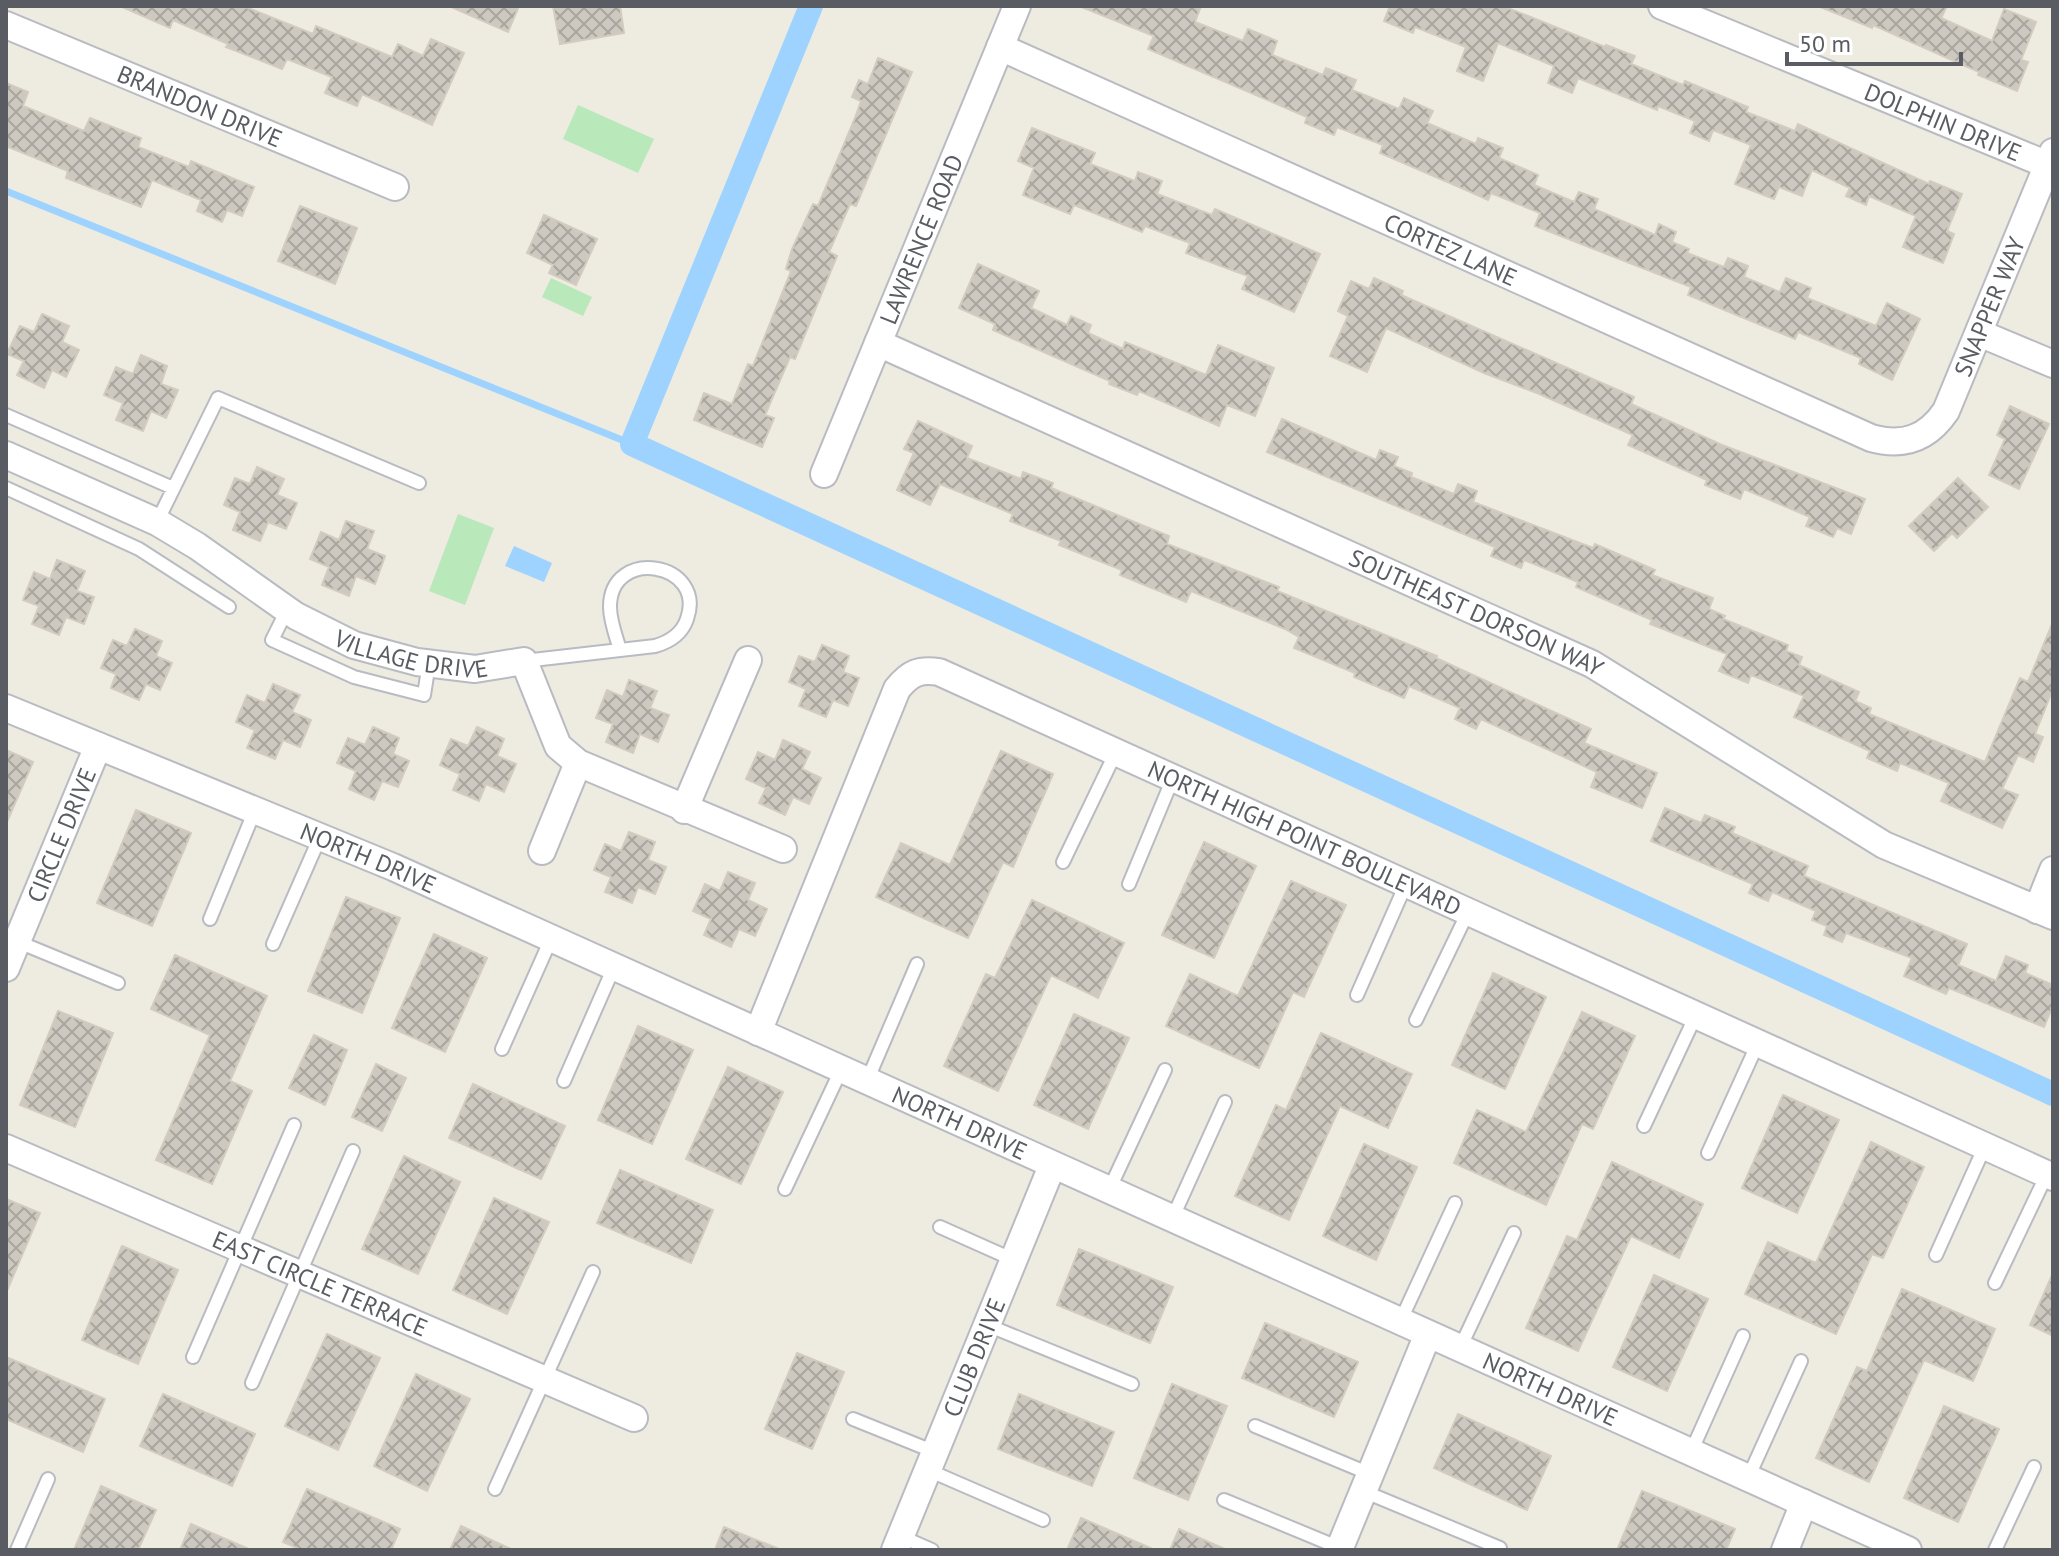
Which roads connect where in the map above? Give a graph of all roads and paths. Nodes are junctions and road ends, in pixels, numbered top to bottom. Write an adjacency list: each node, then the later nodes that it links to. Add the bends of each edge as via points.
1 (1017, 6): 4 (street, LAWRENCE ROAD)
2 (1662, 6): 5 (street, DOLPHIN DRIVE)
3 (6, 25): 6 (street, BRANDON DRIVE)
4 (1000, 47): 8 (street, LAWRENCE ROAD); 11 (street, CORTEZ LANE, via 1871,438)
5 (2050, 159): 7 (street, SNAPPER WAY)
6 (395, 187)
7 (1979, 333): 9 (street); 11 (street, SNAPPER WAY, via 1946,411 1929,431)
8 (878, 343): 13 (street, LAWRENCE ROAD); 37 (street, SOUTHEAST DORSON WAY, via 1592,664 1884,845)
9 (2053, 364)
10 (6, 415): 16 (lane)
11 (1905, 442)
12 (6, 455): 17 (street, VILLAGE DRIVE)
13 (824, 474)
14 (419, 483): 16 (lane, via 218,398)
15 (6, 488): 18 (lane, via 139,549)
16 (173, 488): 17 (lane)
17 (157, 522): 21 (street, VILLAGE DRIVE, via 287,610 354,645 475,669)
18 (229, 607)
19 (620, 650): 19 (lane, via 666,643 683,628 689,607 676,577 645,567 617,584 610,606); 21 (lane)
20 (748, 660): 28 (street)
21 (524, 661): 25 (street, VILLAGE DRIVE, via 558,746)
22 (6, 708): 23 (street, NORTH DRIVE)
23 (98, 746): 27 (street, NORTH DRIVE); 39 (street, CIRCLE DRIVE)
24 (1116, 752): 26 (street, NORTH HIGH POINT BOULEVARD); 32 (lane); 49 (street, NORTH HIGH POINT BOULEVARD, via 939,672 908,675 897,689)
25 (578, 763): 28 (street, VILLAGE DRIVE); 31 (street)
26 (1173, 778): 34 (lane); 35 (street, NORTH HIGH POINT BOULEVARD)
27 (255, 810): 29 (street, NORTH DRIVE); 38 (lane)
28 (684, 810): 30 (street, VILLAGE DRIVE)
29 (320, 837): 40 (street, NORTH DRIVE); 41 (lane)
30 (783, 849)
31 (542, 851)
32 (1063, 862)
33 (2053, 870): 37 (street)
34 (1129, 884)
35 (1406, 884): 36 (street, NORTH HIGH POINT BOULEVARD); 46 (lane)
36 (1468, 912): 47 (street, NORTH HIGH POINT BOULEVARD); 48 (lane)
37 (2045, 913)
38 (210, 919)
39 (12, 939): 44 (street, CIRCLE DRIVE); 45 (lane)
40 (551, 939): 43 (street, NORTH DRIVE); 51 (lane)
41 (273, 944)
42 (917, 964): 55 (lane)
43 (614, 967): 49 (street, NORTH DRIVE); 54 (lane)
44 (6, 968)
45 (118, 983)
46 (1357, 995)
47 (1696, 1015): 50 (street, NORTH HIGH POINT BOULEVARD); 58 (lane)
48 (1416, 1020)
49 (758, 1032): 52 (street, NORTH DRIVE)
50 (1758, 1043): 59 (street, NORTH HIGH POINT BOULEVARD); 62 (lane)
51 (502, 1049)
52 (841, 1070): 55 (street, NORTH DRIVE); 65 (lane)
53 (1165, 1070): 66 (lane)
54 (564, 1081)
55 (867, 1081): 63 (street, NORTH DRIVE)
56 (1225, 1102): 68 (lane)
57 (294, 1125): 71 (lane)
58 (1644, 1126)
59 (1985, 1146): 64 (street, NORTH HIGH POINT BOULEVARD); 72 (lane)
60 (6, 1148): 71 (street, EAST CIRCLE TERRACE)
61 (353, 1151): 75 (lane)
62 (1708, 1153)
63 (1052, 1166): 66 (street, NORTH DRIVE); 73 (street, CLUB DRIVE)
64 (2050, 1175): 76 (lane)
65 (785, 1189)
66 (1108, 1191): 68 (street, NORTH DRIVE)
67 (1455, 1203): 77 (lane)
68 (1172, 1219): 77 (street, NORTH DRIVE)
69 (940, 1227): 73 (lane)
70 (1514, 1233): 81 (lane)
71 (240, 1249): 75 (street, EAST CIRCLE TERRACE); 82 (lane)
72 (1936, 1255)
73 (1014, 1260): 78 (street, CLUB DRIVE)
74 (593, 1272): 84 (lane)
75 (299, 1274): 84 (street, EAST CIRCLE TERRACE); 85 (lane)
76 (1995, 1283)
77 (1400, 1322): 79 (street, NORTH DRIVE)
78 (987, 1325): 86 (lane); 91 (street, CLUB DRIVE)
79 (1428, 1334): 81 (street, NORTH DRIVE); 95 (street)
80 (1743, 1336): 90 (lane)
81 (1460, 1348): 90 (street, NORTH DRIVE)
82 (193, 1357)
83 (1801, 1361): 93 (lane)
84 (546, 1380): 87 (street, EAST CIRCLE TERRACE); 96 (lane)
85 (252, 1383)
86 (1132, 1384)
87 (634, 1418)
88 (853, 1419): 91 (lane)
89 (1255, 1426): 95 (lane)
90 (1691, 1452): 93 (street, NORTH DRIVE)
91 (931, 1461): 99 (lane); 100 (street, CLUB DRIVE)
92 (2034, 1467): 107 (lane)
93 (1748, 1478): 98 (street, NORTH DRIVE)
94 (48, 1479): 103 (lane)
95 (1367, 1483): 101 (lane); 102 (street)
96 (495, 1489)
97 (1224, 1500): 102 (lane)
98 (1804, 1503): 105 (street); 106 (street, NORTH DRIVE)
99 (1043, 1520)
100 (897, 1543): 104 (lane)
101 (1500, 1548)
102 (1339, 1549)
103 (17, 1550)
104 (932, 1550)
105 (1785, 1550)
106 (1908, 1550)
107 (1995, 1550)

